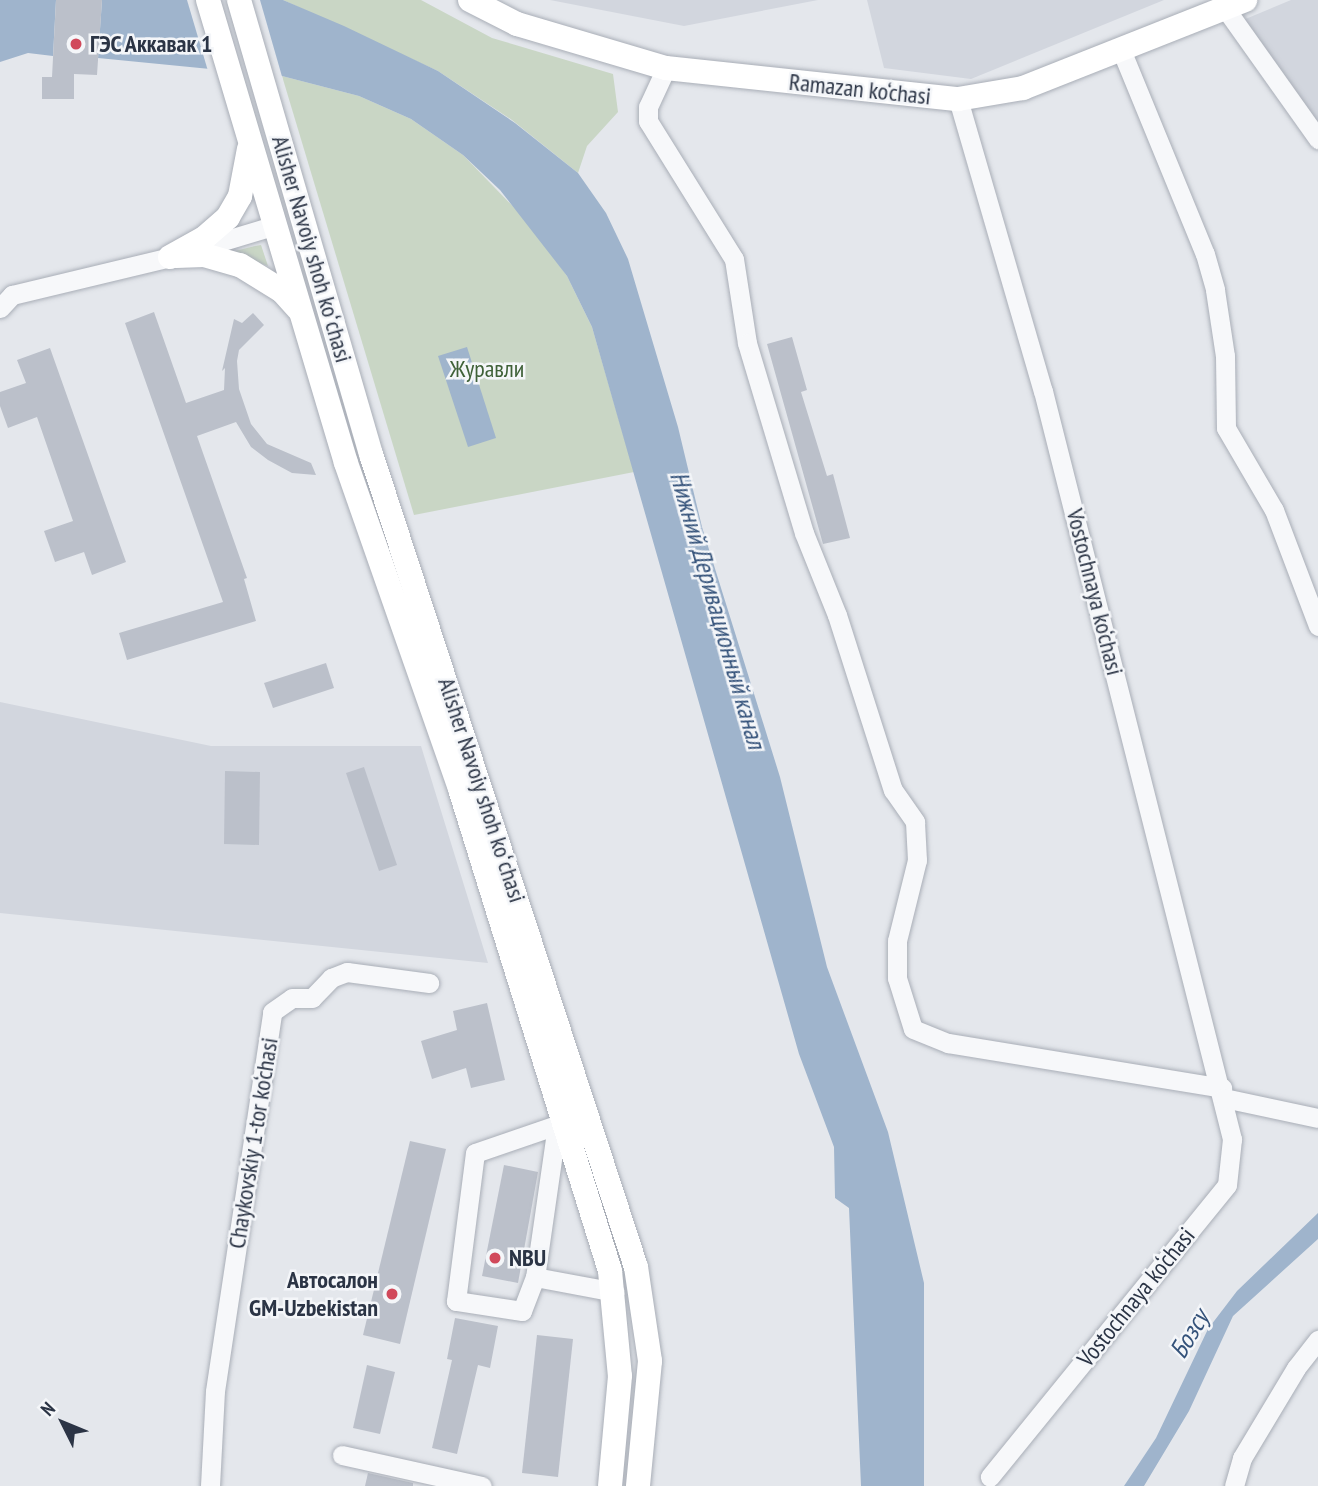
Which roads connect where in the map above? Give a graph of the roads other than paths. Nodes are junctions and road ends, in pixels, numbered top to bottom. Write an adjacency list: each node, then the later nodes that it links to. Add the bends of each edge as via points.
1 (208, 0): 8 (main road, Alisher Navoiy shoh koʻchasi)
2 (239, 0): 10 (main road, Alisher Navoiy shoh koʻchasi)
3 (470, 0): 6 (main road, Ramazan ko‘chasi, via 524,26)
4 (1235, 4): 5 (main road, Ramazan ko‘chasi); 9 (street)
5 (1122, 52): 7 (main road, Ramazan ko‘chasi, via 1002,94); 15 (street, via 1212,278 1225,356 1226,428 1274,510)
6 (666, 68): 7 (main road, Ramazan ko‘chasi); 17 (street, via 648,107 648,121 734,259 747,343 804,533 837,615 892,790 915,822 916,860 897,941 897,978 913,1029 929,1038)
7 (958, 99): 17 (street, Vostochnaya ko‘chasi, via 1043,391)
8 (244, 119): 11 (main road, Alisher Navoiy shoh koʻchasi); 12 (main road, via 249,161 237,204 213,232)
9 (1318, 139)
10 (304, 217): 11 (main road); 28 (main road, Alisher Navoiy shoh koʻchasi, via 372,454 636,1267 650,1361)
11 (276, 225): 12 (street); 14 (main road, Alisher Navoiy shoh koʻchasi)
12 (170, 257): 13 (street); 14 (main road, via 204,255 240,265 282,291)
13 (4, 297)
14 (303, 315): 19 (main road, Alisher Navoiy shoh koʻchasi, via 346,463 460,789)
15 (1318, 626)
16 (429, 983): 25 (street, Chaykovskiy 1-tor ko‘chasi, via 348,972 331,978 312,998 292,998 272,1012 215,1391)
17 (1223, 1093): 18 (street); 24 (street, Vostochnaya ko‘chasi, via 1232,1139 1227,1185)
18 (1318, 1118)
19 (562, 1123): 20 (street); 20 (street, via 475,1153 456,1301 522,1311); 21 (main road, Alisher Navoiy shoh koʻchasi)
20 (536, 1277): 21 (street)
21 (615, 1292): 27 (main road, Alisher Navoiy shoh koʻchasi, via 620,1377)
22 (1318, 1340): 29 (street, via 1242,1458)
23 (342, 1455): 26 (street)
24 (990, 1478)
25 (210, 1486)
26 (482, 1486)
27 (610, 1486)
28 (638, 1486)
29 (1234, 1486)

